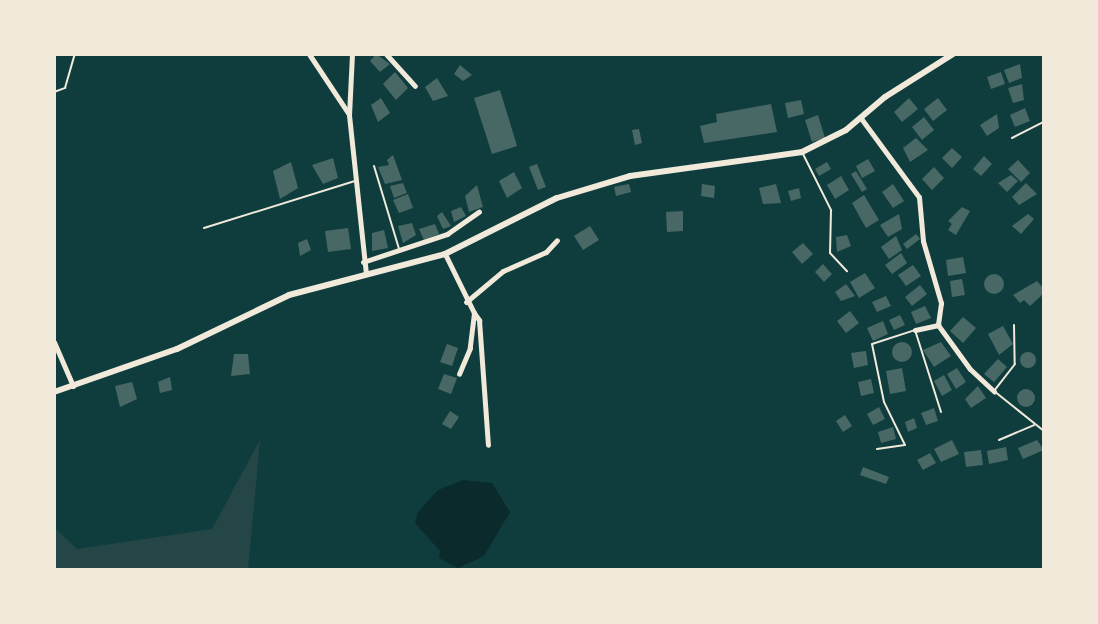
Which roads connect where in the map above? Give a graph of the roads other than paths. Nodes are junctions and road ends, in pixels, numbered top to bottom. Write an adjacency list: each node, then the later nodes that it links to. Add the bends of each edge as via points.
1 (75, 54): 7 (lane, via 65,88)
2 (309, 54): 8 (street)
3 (352, 54): 8 (street)
4 (386, 54): 6 (street)
5 (953, 54): 9 (street)
6 (415, 86)
7 (54, 92)
8 (349, 115): 14 (street)
9 (860, 117): 12 (street); 25 (street, via 919,197 923,242 941,303)
10 (1044, 122): 11 (lane)
11 (1012, 138)
12 (802, 152): 19 (street, via 641,174 592,187 527,209); 21 (lane, via 831,210 830,253)
13 (374, 166): 18 (lane)
14 (355, 181): 16 (lane); 20 (street)
15 (479, 212): 18 (street, via 447,234)
16 (204, 228)
17 (557, 240): 23 (street, via 546,252 503,271)
18 (400, 251): 20 (street)
19 (445, 254): 22 (street); 23 (street)
20 (363, 262): 22 (street)
21 (847, 271)
22 (366, 274): 30 (street, via 289,295 177,349)
23 (466, 302): 24 (street)
24 (474, 313): 29 (street, via 470,348); 37 (street, via 479,320)
25 (938, 325): 27 (street); 31 (street, via 970,369)
26 (1014, 325): 31 (lane, via 1015,364)
27 (915, 330): 33 (lane); 38 (lane, via 879,340 871,351 884,402 905,445)
28 (54, 342): 30 (street)
29 (459, 374)
30 (74, 386): 32 (street)
31 (994, 391): 34 (lane)
32 (54, 392)
33 (941, 412)
34 (1034, 425): 35 (lane); 36 (lane)
35 (1044, 431)
36 (999, 440)
37 (488, 446)
38 (877, 449)

